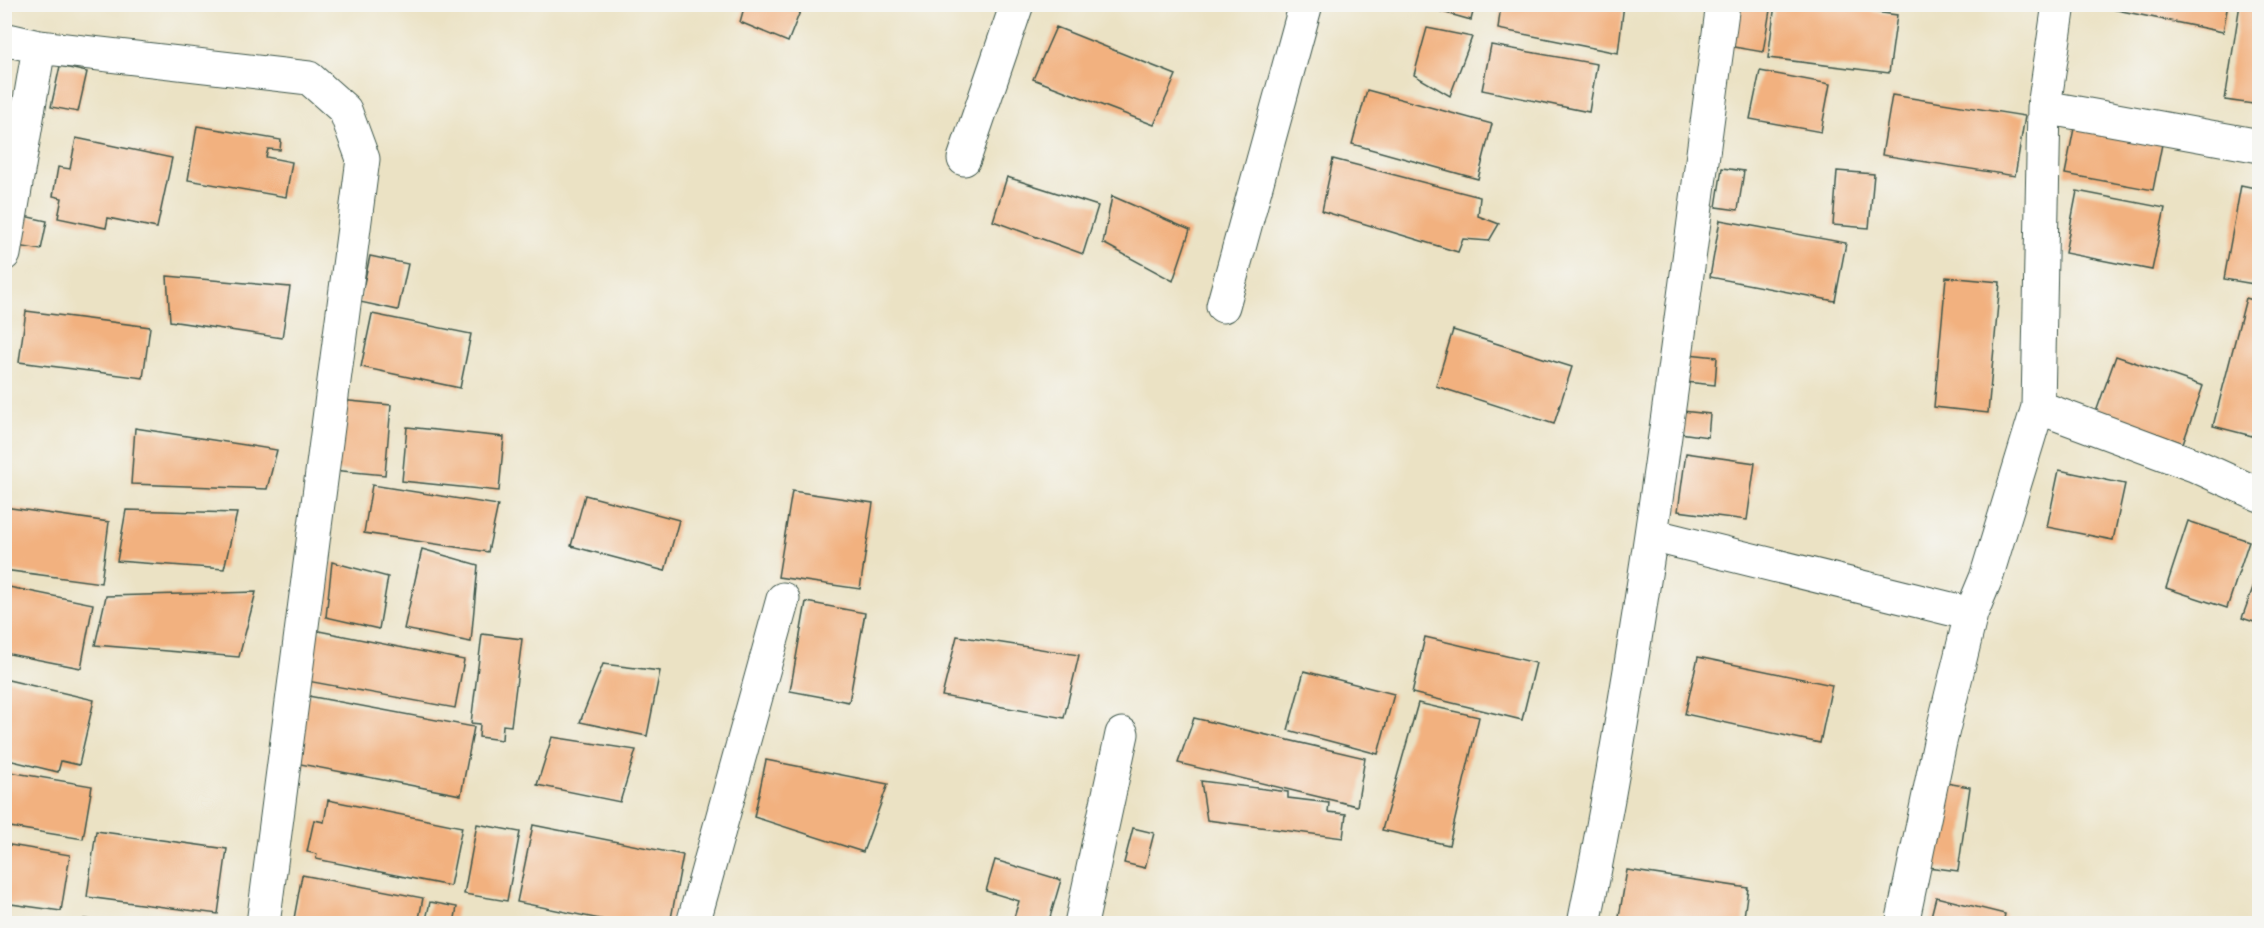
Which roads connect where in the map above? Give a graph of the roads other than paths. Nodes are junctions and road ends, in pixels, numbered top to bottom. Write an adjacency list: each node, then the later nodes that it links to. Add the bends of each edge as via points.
1 (1017, 4): 9 (street)
2 (1306, 4): 11 (street)
3 (1723, 4): 14 (street)
4 (2059, 4): 7 (street)
5 (4, 39): 6 (street)
6 (39, 47): 10 (street); 18 (street, via 309,78 345,110 363,159)
7 (2044, 107): 8 (street); 12 (street)
8 (2259, 146)
9 (964, 159)
10 (4, 254)
11 (1223, 306)
12 (2038, 407): 13 (street, via 2194,465); 16 (street, via 1986,578)
13 (2259, 495)
14 (1651, 535): 16 (street); 21 (street)
15 (783, 599): 19 (street)
16 (1971, 614): 22 (street)
17 (1122, 734): 20 (street)
18 (263, 924)
19 (693, 924)
20 (1081, 924)
21 (1584, 924)
22 (1902, 924)

